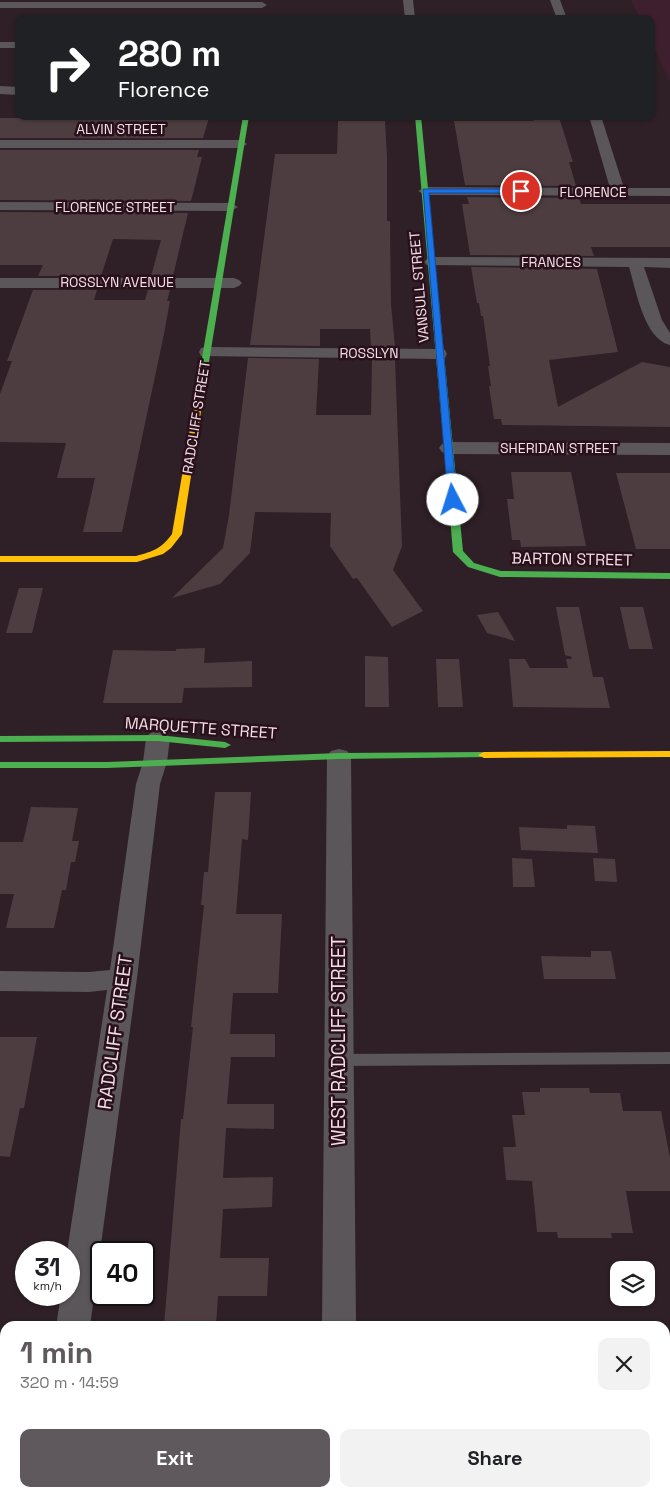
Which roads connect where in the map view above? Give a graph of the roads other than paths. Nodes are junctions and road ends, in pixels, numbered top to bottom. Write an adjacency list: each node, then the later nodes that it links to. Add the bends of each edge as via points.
1 (408, 0): 5 (street)
2 (556, 0): 6 (street)
3 (263, 3): 4 (street)
4 (0, 4)
5 (410, 15)
6 (561, 15)
7 (0, 45): 8 (street)
8 (15, 45)
9 (0, 90): 10 (street)
10 (15, 90)
11 (245, 120): 15 (street, RADCLIFF STREET)
12 (418, 120): 16 (street, VANSULL STREET)
13 (596, 120): 17 (street)
14 (0, 144): 15 (street, ALVIN STREET)
15 (241, 144): 20 (street, RADCLIFF STREET)
16 (425, 191): 17 (street, FLORENCE); 21 (street, VANSULL STREET)
17 (618, 192): 18 (street, FLORENCE)
18 (670, 192)
19 (0, 206): 20 (street, FLORENCE STREET)
20 (231, 207): 25 (street, RADCLIFF STREET)
21 (432, 262): 22 (street, FRANCES); 28 (street, VANSULL STREET)
22 (636, 263): 23 (street, FRANCES); 26 (street, via 661,334)
23 (670, 263)
24 (0, 282): 25 (street, ROSSLYN AVENUE)
25 (226, 283): 27 (street, RADCLIFF STREET)
26 (670, 340)
27 (207, 352): 28 (street, ROSSLYN); 31 (street, RADCLIFF STREET, via 177,534 168,546 149,556 124,560)
28 (439, 354): 29 (street, VANSULL STREET)
29 (448, 448): 30 (street, SHERIDAN STREET); 32 (street, VANSULL STREET, via 458,552)
30 (670, 449)
31 (0, 559)
32 (474, 568): 33 (street, BARTON STREET, via 512,575)
33 (670, 576)
34 (0, 739): 37 (street, MARQUETTE STREET)
35 (234, 746): 37 (street, MARQUETTE STREET)
36 (253, 747): 39 (street, MARQUETTE STREET)
37 (156, 750): 39 (street, MARQUETTE STREET); 40 (street, MARQUETTE STREET, via 106,765); 41 (street, RADCLIFF STREET, via 148,784)
38 (670, 754): 39 (street, MARQUETTE STREET)
39 (339, 756): 44 (street, WEST RADCLIFF STREET)
40 (0, 765)
41 (123, 978): 42 (street, via 89,982); 45 (street, RADCLIFF STREET)
42 (0, 981)
43 (670, 1058): 44 (lane)
44 (338, 1060): 46 (street, WEST RADCLIFF STREET)
45 (74, 1321)
46 (339, 1321)

